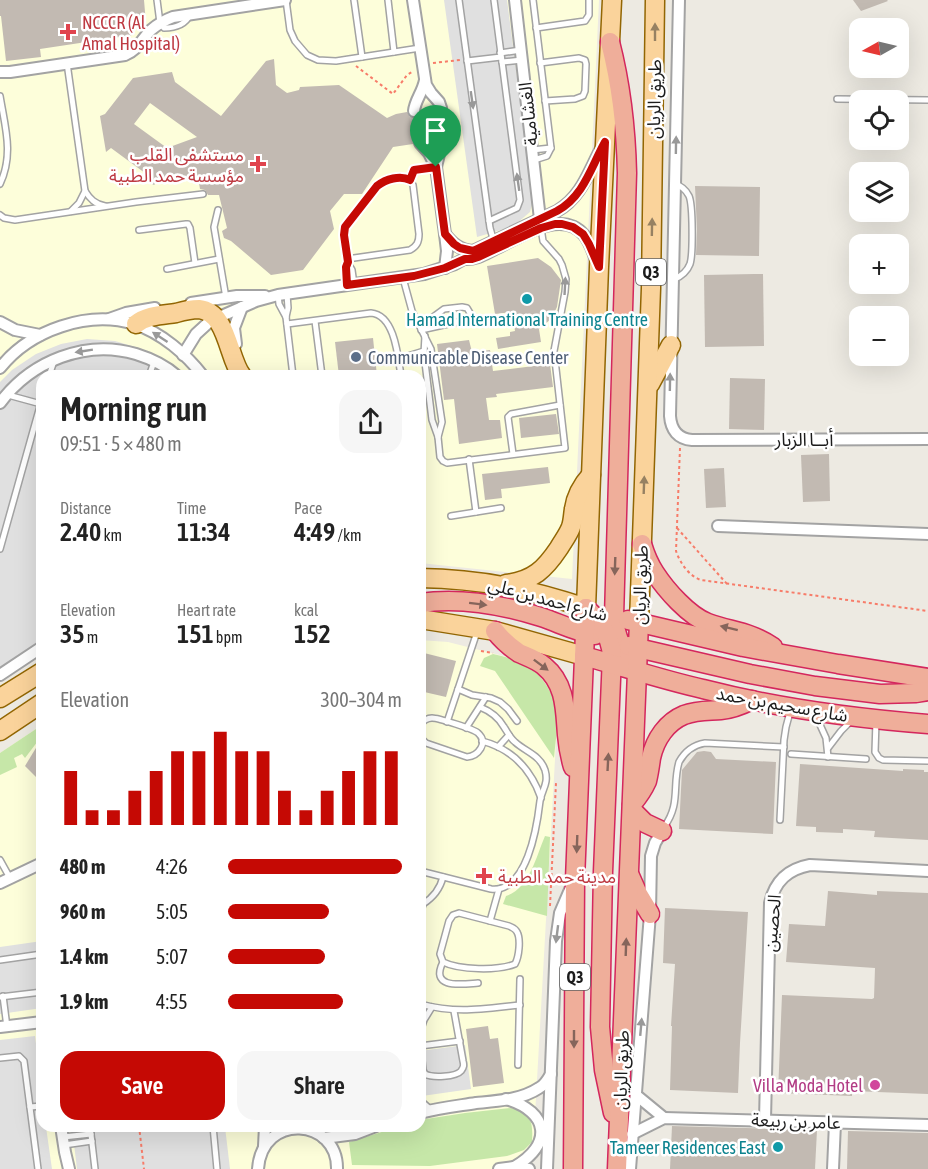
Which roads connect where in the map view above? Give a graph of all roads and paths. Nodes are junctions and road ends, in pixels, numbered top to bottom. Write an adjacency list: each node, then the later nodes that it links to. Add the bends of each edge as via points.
1 (157, 0): 15 (lane)
2 (286, 0): 14 (street); 23 (lane, via 292,36 302,51 324,61)
3 (354, 0): 21 (lane)
4 (388, 0): 19 (lane)
5 (414, 0): 18 (street)
6 (459, 0): 24 (lane)
7 (494, 0): 22 (lane)
8 (515, 0): 20 (street, الغشامية)
9 (533, 0): 16 (lane)
10 (589, 0): 16 (lane, via 590,15 585,21)
11 (612, 0): 17 (main road, Q3)
12 (655, 0): 98 (main road, طريق الريان / Q3, one-way to 12)
13 (679, 0): 41 (street, طريق الريان, one-way to 13)
14 (224, 4): 15 (street)
15 (160, 23): 25 (street, via 130,53)
16 (536, 28): 26 (lane)
17 (610, 42): 35 (main road, Q3); 128 (highway, one-way to 128, via 625,120 627,173)
18 (420, 48): 19 (lane); 27 (street)
19 (394, 52): 21 (lane)
20 (521, 55): 22 (lane); 22 (lane); 38 (street, الغشامية)
21 (362, 57): 23 (lane)
22 (501, 57): 24 (lane); 49 (lane, one-way to 22, via 516,208 520,200)
23 (353, 58): 27 (path, via 354,64 393,94 407,75)
24 (467, 60): 27 (path); 49 (lane, one-way to 49)
25 (67, 63): 28 (street); 43 (lane)
26 (540, 63): 33 (lane); 33 (lane, via 579,58 586,64 583,96)
27 (423, 64): 29 (street)
28 (0, 72)
29 (425, 80): 34 (street); 39 (street, via 441,108 443,137)
30 (0, 96): 42 (lane, via 8,152)
31 (837, 99): 32 (lane)
32 (928, 100)
33 (545, 101): 37 (lane)
34 (414, 111)
35 (605, 142): 50 (street, via 575,198); 58 (main road, Q3)
36 (420, 143): 39 (street)
37 (550, 148): 38 (lane); 38 (lane, via 547,156)
38 (533, 155): 50 (street, الغشامية)
39 (436, 167): 40 (path, via 414,170); 52 (street)
40 (410, 180): 56 (lane, via 380,183 349,221 344,235); 56 (lane, via 419,234 416,245 410,250)
41 (675, 183): 62 (street, طريق الريان); 62 (lane, via 684,188 691,201 691,254 687,270)
42 (0, 184)
43 (85, 191): 45 (lane, via 96,203); 47 (lane)
44 (203, 195): 45 (lane)
45 (106, 206): 47 (lane)
46 (218, 210): 55 (lane, via 214,227)
47 (69, 212): 48 (lane, via 15,220)
48 (0, 215)
49 (489, 221): 53 (lane)
50 (540, 224): 53 (street); 58 (street, via 562,224 579,230); 102 (lane, one-way to 50, via 554,351 566,279 559,259 543,241)
51 (139, 230): 57 (lane, via 188,225)
52 (445, 234): 54 (street); 59 (street)
53 (495, 245): 54 (street)
54 (469, 255): 59 (street)
55 (219, 259): 57 (lane); 65 (lane)
56 (347, 261): 63 (lane)
57 (195, 263): 60 (lane)
58 (599, 267): 109 (main road, Q3)
59 (445, 268): 61 (street)
60 (167, 269)
61 (403, 278): 63 (street); 71 (lane)
62 (673, 280): 79 (street, طريق الريان)
63 (351, 285): 64 (street)
64 (279, 295): 65 (street); 66 (street); 68 (lane); 68 (lane, via 288,308)
65 (226, 298): 70 (street, via 126,313)
66 (242, 307): 69 (street); 91 (street, via 234,333)
67 (437, 315): 71 (lane, via 429,320); 76 (lane); 76 (lane, via 444,309 462,307 470,313 466,320)
68 (286, 317): 75 (lane)
69 (215, 319): 74 (main road, via 197,309 148,317); 81 (street, via 196,334); 90 (main road)
70 (105, 320): 74 (street); 78 (street, via 70,324)
71 (416, 320): 77 (lane)
72 (315, 321): 75 (lane); 82 (lane, via 380,315 390,328); 93 (lane)
73 (0, 322): 78 (street)
74 (136, 324): 81 (street, one-way to 74)
75 (287, 324): 92 (lane)
76 (439, 326): 77 (lane)
77 (423, 333): 80 (lane); 97 (lane, via 431,350)
78 (40, 335): 85 (street)
79 (671, 345): 98 (main road); 104 (street, طريق الريان, one-way to 79, via 670,421)
80 (424, 351): 82 (lane); 95 (lane)
81 (183, 355): 89 (street)
82 (398, 359): 94 (lane)
83 (54, 360): 84 (street, one-way to 83, via 107,349 79,351); 86 (lane); 100 (street, via 33,371)
84 (154, 360): 87 (lane); 88 (street)
85 (0, 368)
86 (51, 370)
87 (151, 370)
88 (170, 370)
89 (197, 370)
90 (238, 370)
91 (242, 370)
92 (292, 370)
93 (320, 370)
94 (399, 370)
95 (426, 370)
96 (426, 370): 99 (lane)
97 (437, 388): 99 (lane); 105 (lane, via 442,422)
98 (648, 388): 116 (main road, طريق الريان / Q3, one-way to 98)
99 (428, 390): 105 (lane)
100 (3, 399): 101 (lane)
101 (36, 402)
102 (560, 405): 107 (lane, via 508,417); 107 (lane, via 565,448)
103 (36, 420): 117 (lane)
104 (680, 437): 106 (street, أبــا الزبار); 114 (path)
105 (438, 438): 108 (lane, via 443,461)
106 (928, 438)
107 (513, 454): 108 (lane)
108 (469, 459): 111 (lane)
109 (591, 475): 119 (main road, via 577,496 571,527 550,562 524,581); 122 (main road, Q3)
110 (501, 508): 111 (lane)
111 (476, 512): 112 (lane)
112 (451, 516)
113 (718, 526): 115 (street)
114 (676, 527): 120 (path); 120 (path, via 676,552 690,574 698,580)
115 (928, 534)
116 (642, 544): 125 (main road, طريق الريان / Q3); 132 (highway, one-way to 116, via 755,636 710,624 691,613 654,572)
117 (0, 549)
118 (426, 578): 119 (main road, شارع احمد بن علي)
119 (499, 584): 122 (main road, شارع احمد بن علي)
120 (727, 584): 123 (path)
121 (426, 602): 127 (highway, one-way to 127, via 500,607)
122 (586, 608): 127 (highway, Q3); 128 (highway, شارع احمد بن علي)
123 (928, 611)
124 (426, 620): 126 (main road, شارع احمد بن علي)
125 (639, 622): 128 (highway, شارع احمد بن علي); 128 (highway, طريق الريان / Q3); 132 (highway)
126 (486, 630): 129 (lane); 133 (main road, شارع احمد بن علي); 168 (highway, one-way to 168, via 544,666 554,677 564,698 570,755)
127 (585, 633): 128 (highway); 133 (highway, Q3)
128 (617, 641): 133 (highway, شارع احمد بن علي); 134 (highway); 139 (highway, via 815,686 880,694); 221 (highway, one-way to 128, via 606,1080 600,1027 603,872)
129 (471, 650): 131 (path); 138 (lane)
130 (36, 652): 135 (street)
131 (500, 654)
132 (781, 654): 137 (highway)
133 (584, 656): 168 (highway, Q3)
134 (638, 671): 142 (highway, شارع سحيم بن حمد); 170 (highway, طريق الريان)
135 (0, 675)
136 (36, 676): 141 (main road)
137 (928, 678)
138 (458, 689): 140 (lane); 151 (lane)
139 (928, 691)
140 (486, 697): 144 (lane); 150 (lane, via 500,702)
141 (0, 698)
142 (752, 700): 145 (highway, شارع سحيم بن حمد); 170 (highway, via 732,708 686,714 668,726 653,750 648,774)
143 (36, 707): 154 (main road)
144 (480, 707): 153 (lane); 155 (lane, via 497,718)
145 (792, 707): 146 (highway, شارع سحيم بن حمد); 159 (lane)
146 (812, 711): 147 (highway, شارع سحيم بن حمد); 160 (lane)
147 (855, 717): 149 (highway, شارع سحيم بن حمد); 160 (lane)
148 (426, 720): 151 (lane)
149 (876, 720): 152 (highway, شارع سحيم بن حمد); 165 (lane, via 876,757)
150 (517, 721)
151 (447, 722): 153 (lane)
152 (928, 724)
153 (466, 728): 156 (lane)
154 (0, 731)
155 (509, 735): 158 (lane); 162 (lane)
156 (482, 741): 157 (lane, via 478,753 471,757); 158 (lane)
157 (426, 743)
158 (498, 747): 166 (lane)
159 (784, 747): 171 (lane); 172 (lane, via 705,743 689,749 679,762 674,807)
160 (828, 748): 163 (lane)
161 (791, 754): 163 (lane)
162 (536, 756): 166 (lane); 169 (lane, via 546,773)
163 (828, 757): 164 (lane)
164 (866, 759)
165 (928, 761)
166 (525, 767): 169 (lane)
167 (556, 774): 183 (path)
168 (579, 785): 179 (highway, Q3, one-way to 179)
169 (541, 798): 181 (lane, via 524,865 514,881)
170 (632, 807): 172 (highway, via 645,823); 177 (highway, طريق الريان)
171 (780, 820)
172 (662, 831): 184 (street, طريق الريان, via 651,856)
173 (0, 860): 180 (lane)
174 (36, 866): 180 (street)
175 (928, 871): 212 (street, الحصين, via 810,865 794,869 780,879 770,903)
176 (426, 873): 178 (lane)
177 (629, 873): 184 (highway); 221 (highway, طريق الريان, one-way to 177)
178 (443, 877): 181 (lane); 182 (lane, via 434,896)
179 (575, 880): 205 (street, one-way to 205, via 557,927); 239 (highway, Q3, one-way to 239)
180 (5, 881)
181 (499, 889): 185 (lane)
182 (426, 902)
183 (550, 914)
184 (650, 914): 206 (street, طريق الريان, one-way to 184)
185 (490, 921): 188 (lane, via 459,913 451,916 440,954); 188 (lane, via 517,931 515,963 481,968)
186 (36, 955): 187 (lane)
187 (0, 960)
188 (443, 962): 190 (lane, via 440,974 447,983)
189 (520, 979): 193 (lane)
190 (478, 982)
191 (36, 993): 192 (lane)
192 (2, 996): 199 (lane)
193 (520, 1005): 196 (lane); 203 (lane)
194 (426, 1006): 195 (lane)
195 (432, 1007): 196 (lane); 197 (lane)
196 (454, 1011): 200 (lane)
197 (426, 1017)
198 (36, 1023): 199 (street)
199 (2, 1026)
200 (460, 1041): 201 (lane); 204 (lane, via 464,1067 460,1072 433,1077)
201 (426, 1044)
202 (0, 1058): 209 (lane, via 23,1059)
203 (518, 1065)
204 (426, 1074)
205 (551, 1074): 207 (street, via 539,1089); 238 (street)
206 (636, 1095): 211 (street); 221 (street, طريق الريان)
207 (506, 1100): 210 (street); 227 (street, via 529,1109 541,1129 536,1150)
208 (36, 1106): 209 (lane)
209 (30, 1107): 228 (lane)
210 (426, 1111)
211 (664, 1118): 212 (street, عامر بن ربيعة); 221 (street, عامر بن ربيعة)
212 (765, 1120): 213 (street, عامر بن ربيعة)
213 (835, 1123): 214 (street, عامر بن ربيعة); 242 (street)
214 (928, 1125)
215 (140, 1132): 232 (path)
216 (214, 1132): 233 (lane)
217 (265, 1132): 226 (street)
218 (280, 1132): 226 (street)
219 (313, 1132): 223 (street)
220 (360, 1132): 223 (street)
221 (626, 1133): 240 (highway, طريق الريان); 241 (street, طريق الريان)
222 (91, 1134): 224 (lane); 225 (lane)
223 (324, 1138): 235 (street, via 333,1150)
224 (63, 1140): 225 (lane); 229 (street); 230 (street)
225 (92, 1142): 231 (lane)
226 (264, 1146): 234 (street)
227 (514, 1167): 236 (street); 237 (street)
228 (38, 1169)
229 (63, 1169)
230 (69, 1169)
231 (95, 1169)
232 (144, 1169)
233 (218, 1169)
234 (258, 1169)
235 (337, 1169)
236 (499, 1169)
237 (529, 1169)
238 (547, 1169)
239 (573, 1169)
240 (617, 1169)
241 (630, 1169)
242 (833, 1169)

